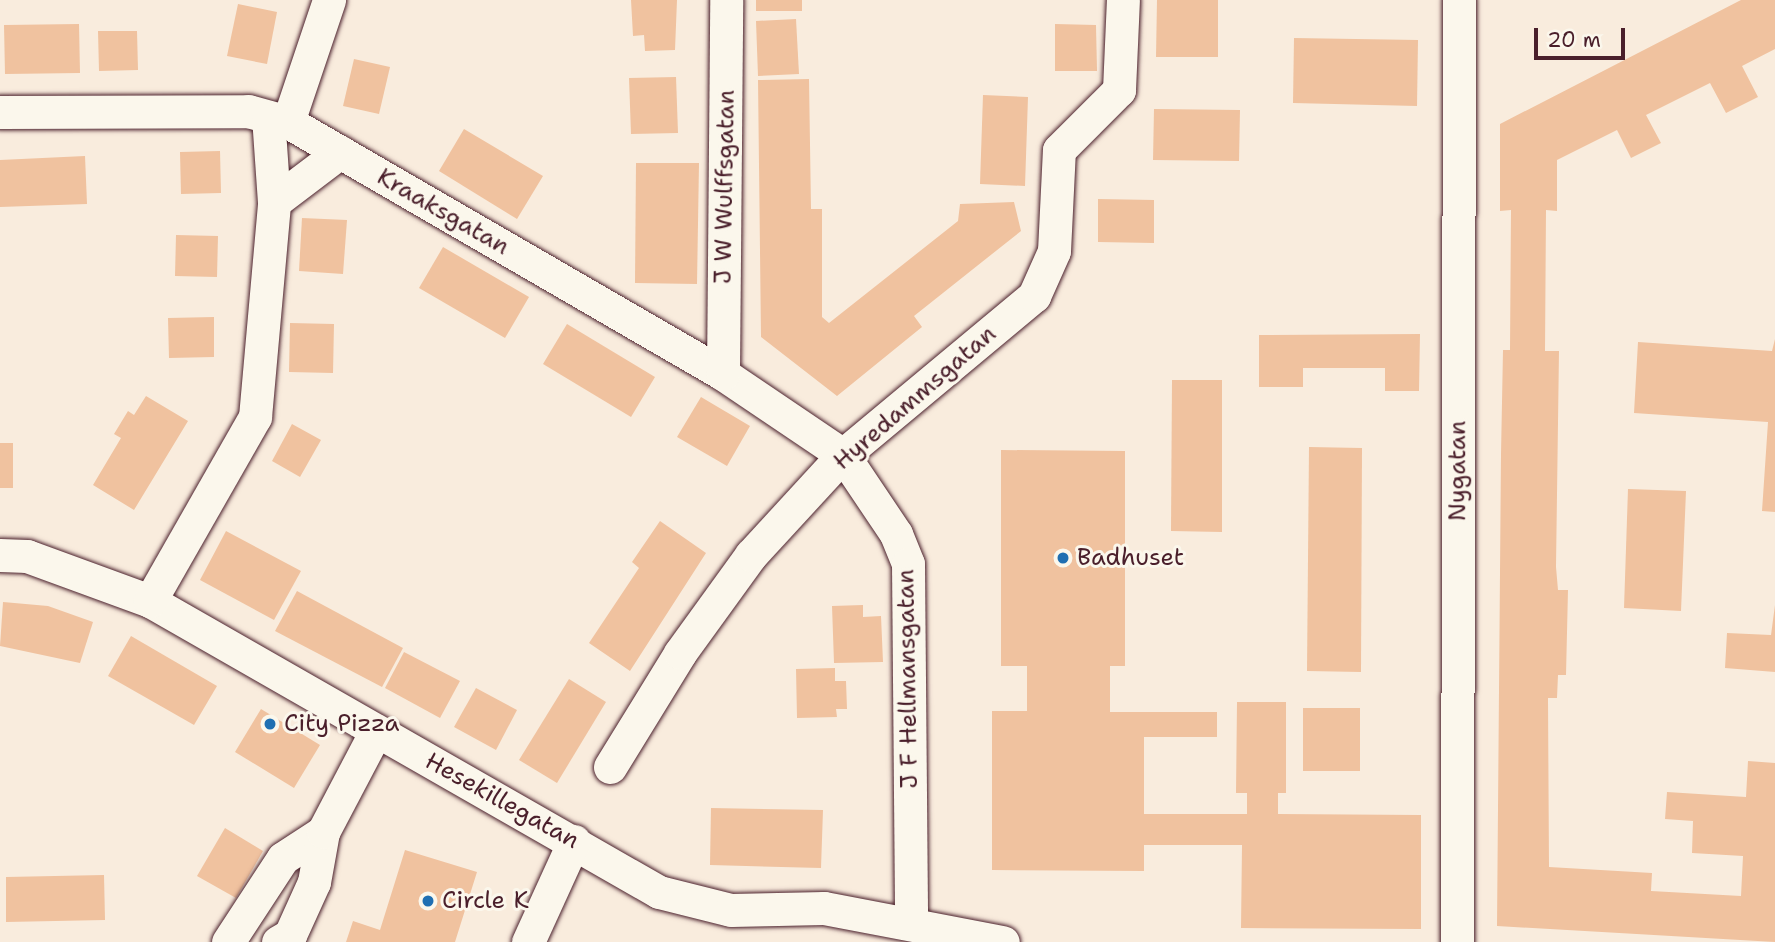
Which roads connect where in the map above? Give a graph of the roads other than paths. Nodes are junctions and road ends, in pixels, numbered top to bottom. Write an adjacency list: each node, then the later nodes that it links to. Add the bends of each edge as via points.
1 (329, 0): 6 (street)
2 (726, 0): 9 (street, J W Wulffsgatan)
3 (1123, 0): 10 (street, Hyredammsgatan, via 1119,90 1059,150 1054,251 1034,296)
4 (1459, 0): 22 (street, Nygatan)
5 (0, 113): 6 (street, Kraaksgatan, via 248,111)
6 (278, 120): 7 (street, Kraaksgatan); 8 (street)
7 (340, 152): 8 (street); 9 (street, Kraaksgatan)
8 (274, 202): 12 (street, via 255,416)
9 (723, 374): 10 (street, Kraaksgatan)
10 (843, 455): 14 (street, Hyredammsgatan, via 751,555 680,653); 17 (street, J F Hellmansgatan, via 896,534 908,564)
11 (0, 555): 12 (street, Hesekillegatan, via 27,556)
12 (150, 601): 13 (street, Hesekillegatan)
13 (376, 731): 15 (street); 16 (street, Hesekillegatan)
14 (610, 766)
15 (323, 832): 18 (street, via 283,858); 19 (street, via 314,882 290,935)
16 (574, 841): 17 (street, Hesekillegatan, via 659,892 719,907 824,908); 20 (street)
17 (911, 922): 21 (street, Hesekillegatan)
18 (228, 942)
19 (278, 942)
20 (528, 942)
21 (1003, 942)
22 (1457, 942)

